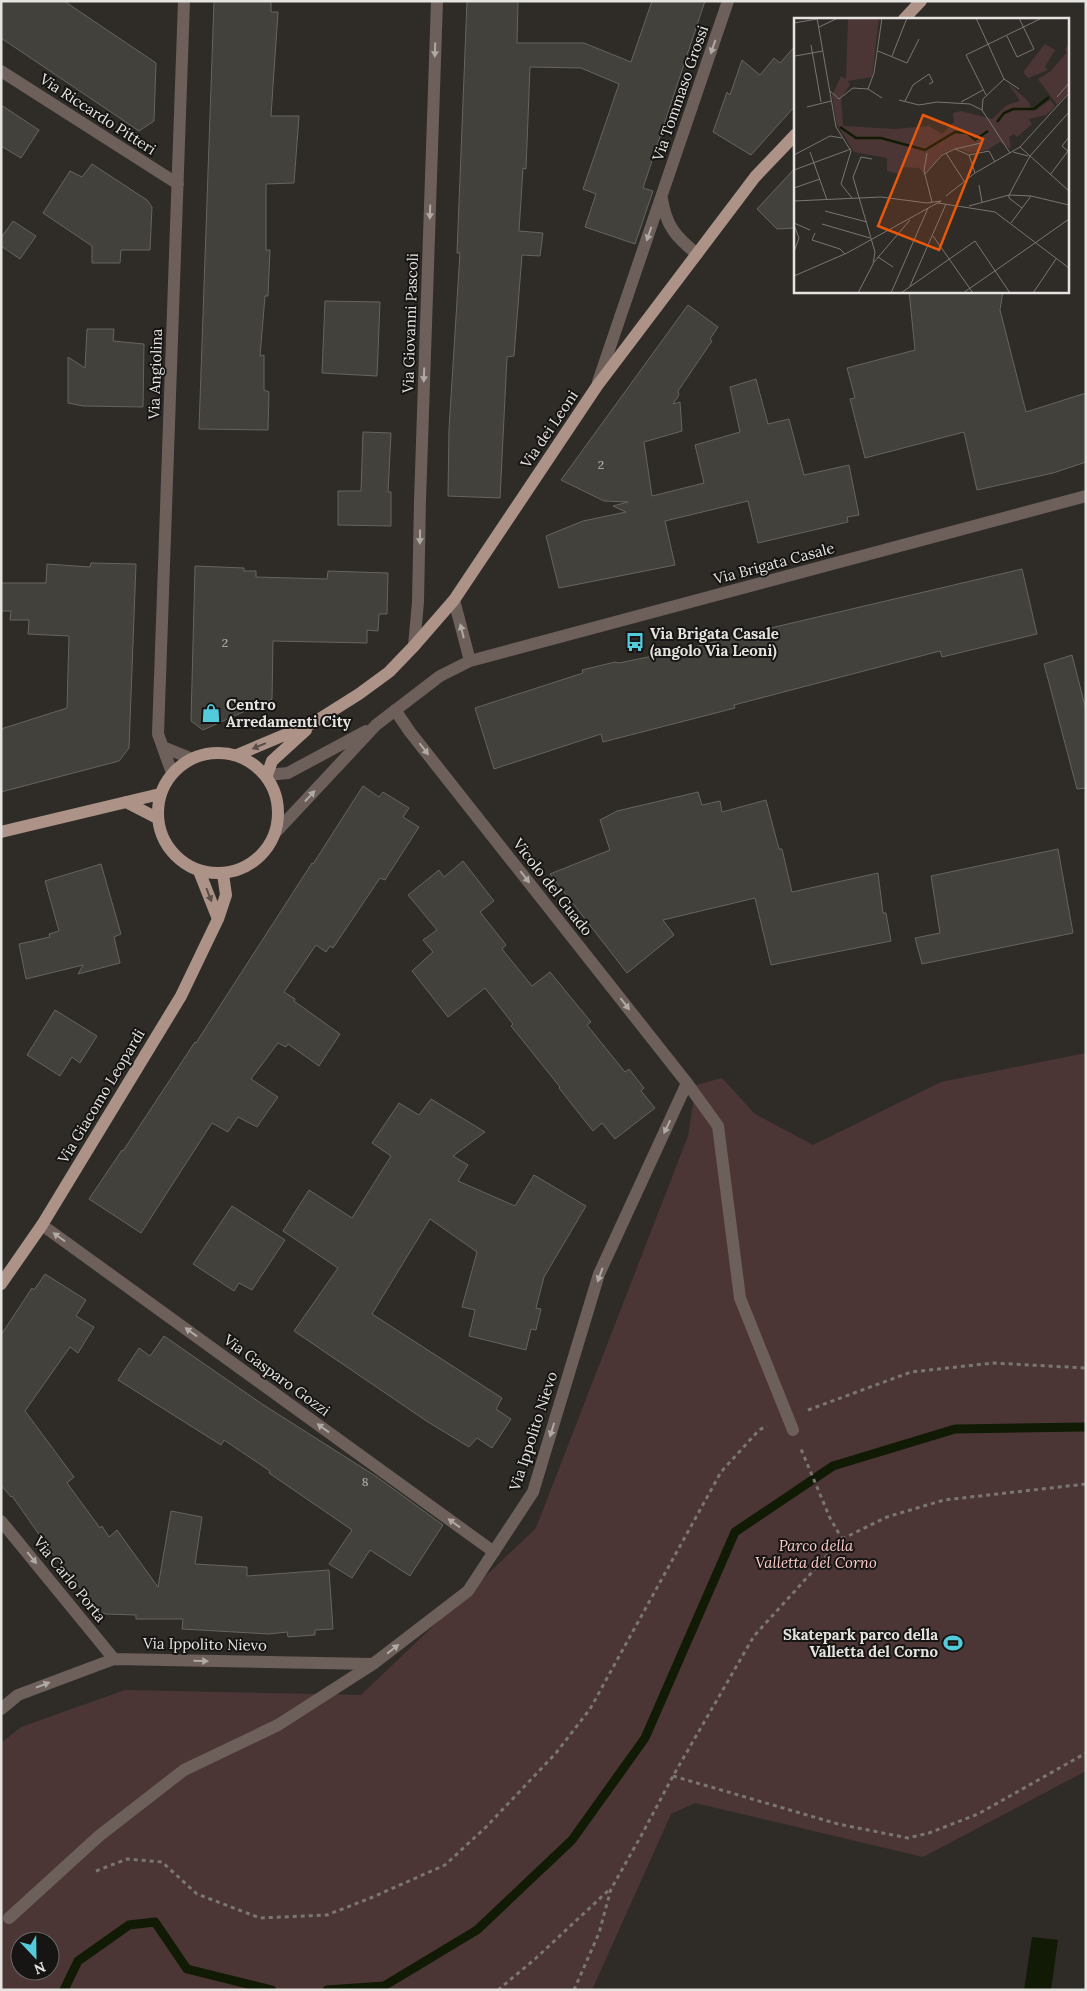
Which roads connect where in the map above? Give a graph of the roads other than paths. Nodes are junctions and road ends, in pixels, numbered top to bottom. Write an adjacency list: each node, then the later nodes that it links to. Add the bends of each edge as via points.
1 (184, 1): 8 (street, Via Angiolina)
2 (437, 1): 14 (street, Via Giovanni Pascoli, one-way to 14)
3 (728, 1): 9 (street, Via Tommaso Grossi, one-way to 9)
4 (921, 1): 5 (main road)
5 (905, 18)
6 (1, 71): 8 (street, Via Riccardo Pitteri)
7 (794, 136): 10 (main road, Via dei Leoni, via 754,177)
8 (178, 184): 19 (street, Via Angiolina, via 158,734)
9 (662, 196): 10 (street, via 665,214 674,233); 11 (street, Via Tommaso Grossi, one-way to 11)
10 (697, 254): 11 (main road, Via dei Leoni)
11 (597, 386): 13 (main road, Via dei Leoni)
12 (1086, 496): 15 (street, Via Brigata Casale)
13 (454, 600): 14 (main road, Via dei Leoni); 15 (street, one-way to 13)
14 (414, 646): 17 (main road, Via dei Leoni, via 389,672)
15 (470, 661): 16 (street, Via Brigata Casale, via 440,676)
16 (395, 710): 18 (street, Via Brigata Casale); 32 (street, Vicolo del Guado, one-way to 32)
17 (313, 723): 20 (main road, Via dei Leoni, one-way to 20); 23 (main road, Via dei Leoni, via 272,761)
18 (376, 725): 23 (street, Via Brigata Casale, via 288,773); 28 (street, Via Brigata Casale, one-way to 18)
19 (163, 747): 21 (street); 22 (street, Via Angiolina)
20 (237, 755): 21 (main road, Via Brigata Casale, via 214,752); 23 (main road, Via Brigata Casale, via 254,763)
21 (190, 758): 22 (main road, Via Brigata Casale)
22 (172, 774): 24 (main road, Via Brigata Casale)
23 (267, 775): 28 (main road, Via Brigata Casale, via 276,793 280,812)
24 (160, 794): 25 (main road); 26 (main road, Via Brigata Casale)
25 (126, 802): 26 (main road); 27 (main road)
26 (157, 818): 29 (main road, Via Brigata Casale, via 169,847 179,859)
27 (1, 832)
28 (276, 832): 30 (main road, Via Brigata Casale, via 265,852 246,867)
29 (199, 871): 30 (main road, Via Brigata Casale); 31 (main road, one-way to 31)
30 (223, 874): 31 (main road, Via Giacomo Leopardi, via 226,895)
31 (218, 919): 33 (main road, Via Giacomo Leopardi, via 181,996)
32 (687, 1083): 35 (street, Vicolo del Guado, via 718,1126 740,1298); 37 (street, Via Ippolito Nievo, one-way to 37, via 599,1274 533,1492)
33 (42, 1224): 34 (main road, Via Giacomo Leopardi); 37 (street, Via Gasparo Gozzi, one-way to 33)
34 (1, 1284)
35 (793, 1430)
36 (1, 1521): 38 (street, Via Carlo Porta, one-way to 38)
37 (494, 1552): 39 (street, Via Ippolito Nievo, one-way to 37, via 468,1591)
38 (114, 1659): 39 (street, Via Ippolito Nievo, one-way to 39); 40 (street, Via Ippolito Nievo, one-way to 38, via 18,1695)
39 (373, 1664): 41 (street, via 278,1724 184,1770 99,1836)
40 (1, 1709)
41 (9, 1918)

